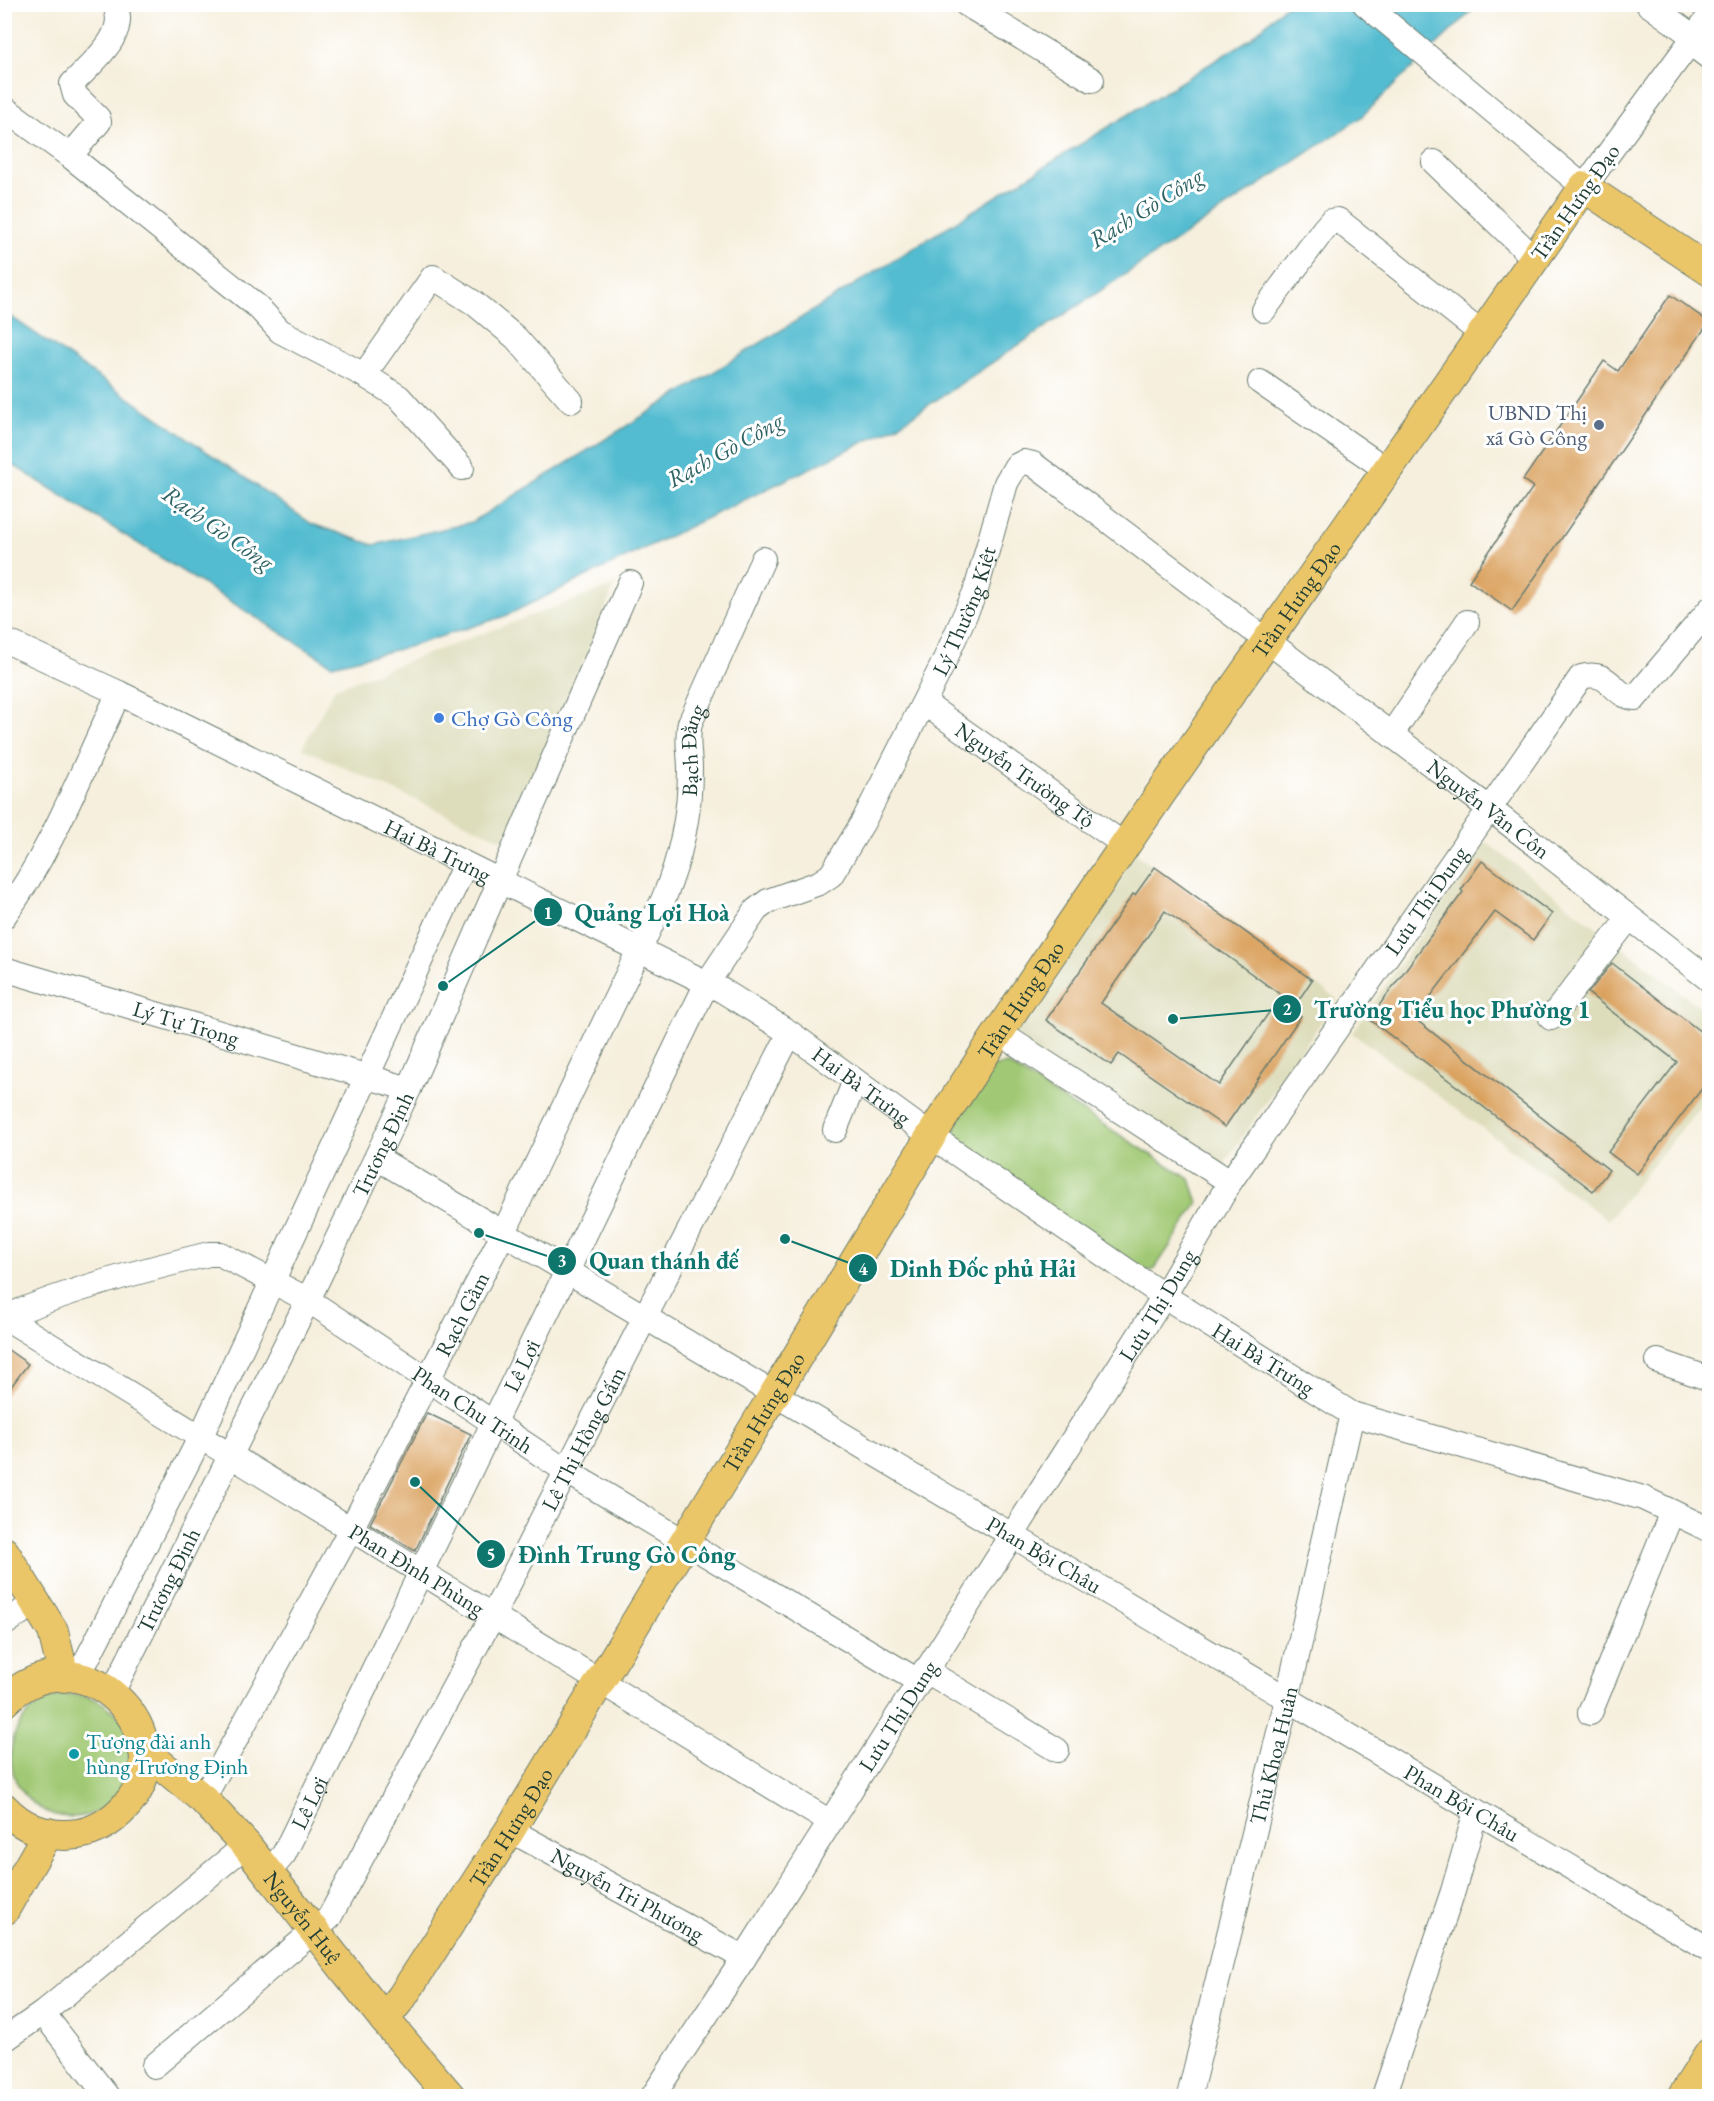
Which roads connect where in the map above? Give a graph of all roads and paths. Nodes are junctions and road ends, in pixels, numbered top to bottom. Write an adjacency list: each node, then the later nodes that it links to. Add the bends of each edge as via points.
1 (114, 4): 10 (street, via 119,22 113,39 72,84 75,95 99,122)
2 (966, 4): 8 (street)
3 (1365, 4): 12 (street)
4 (1648, 4): 6 (street)
5 (1710, 15): 6 (street, Trần Hưng Đạo)
6 (1692, 40): 7 (street); 12 (street, Trần Hưng Đạo)
7 (1710, 58)
8 (1092, 80)
9 (4, 108): 10 (street)
10 (70, 156): 17 (street, via 258,307 280,331)
11 (1434, 162): 13 (street)
12 (1584, 187): 13 (main road, Trần Hưng Đạo); 14 (main road)
13 (1535, 259): 16 (main road, Trần Hưng Đạo)
14 (1710, 271)
15 (1264, 310): 16 (street, via 1324,229 1338,220)
16 (1482, 334): 21 (main road, Trần Hưng Đạo)
17 (364, 375): 19 (street, via 433,277 474,303 516,338); 20 (street, via 399,396)
18 (1260, 382): 21 (street)
19 (571, 401)
20 (462, 468)
21 (1387, 470): 27 (main road, Trần Hưng Đạo)
22 (763, 559): 37 (street, Bạch Đằng, via 690,723 690,769 678,864)
23 (630, 583): 34 (street, Trương Định)
24 (1710, 609): 31 (street, Lưu Thị Dung, via 1635,698 1627,698 1603,677 1581,677)
25 (1467, 622): 30 (street)
26 (4, 640): 28 (street, Hai Bà Trưng)
27 (1266, 642): 29 (street, Lý Thường Kiệt, via 1150,551 1033,464 1024,462 1016,466 1006,483 976,590); 30 (street, Nguyễn Văn Côn); 32 (main road, Trần Hưng Đạo)
28 (119, 693): 33 (street, Hai Bà Trưng); 35 (street, via 55,828 18,898)
29 (924, 703): 32 (street, Nguyễn Trường Tộ); 40 (street, Lý Thường Kiệt, via 831,875 768,901 756,910)
30 (1390, 735): 31 (street, Nguyễn Văn Côn)
31 (1490, 809): 36 (street, Nguyễn Văn Côn); 50 (street, Lưu Thị Dung)
32 (1126, 846): 42 (main road, Trần Hưng Đạo)
33 (465, 864): 34 (street, Hai Bà Trưng); 44 (street, Trương Định)
34 (501, 880): 37 (street, Hai Bà Trưng); 46 (street, Trương Định)
35 (4, 916)
36 (1629, 918): 39 (street, Nguyễn Văn Côn); 41 (street)
37 (640, 948): 40 (street, Hai Bà Trưng); 51 (street, Rạch Gầm)
38 (4, 969): 44 (street, Lý Tự Trọng)
39 (1710, 980)
40 (708, 983): 43 (street, Hai Bà Trưng); 52 (street, Lê Lợi)
41 (1551, 1018)
42 (998, 1032): 48 (main road, Trần Hưng Đạo); 50 (street)
43 (790, 1033): 45 (street, Hai Bà Trưng); 57 (street, Lê Thị Hồng Gấm)
44 (369, 1076): 46 (street, Lý Tự Trọng); 53 (street, Trương Định)
45 (855, 1081): 47 (street); 48 (street, Hai Bà Trưng)
46 (409, 1089): 49 (street, Trương Định)
47 (835, 1130)
48 (931, 1136): 54 (street, Hai Bà Trưng); 61 (main road, Trần Hưng Đạo)
49 (377, 1158): 51 (street, Phan Bội Châu); 55 (street, Trương Định)
50 (1230, 1182): 54 (street, Lưu Thị Dung)
51 (504, 1232): 52 (street, Phan Bội Châu); 60 (street, Rạch Gầm)
52 (568, 1271): 57 (street, Phan Bội Châu); 63 (street, Lê Lợi)
53 (272, 1280): 55 (street, Phan Chu Trinh); 56 (street, Phan Chu Trinh, via 220,1254 209,1254 50,1298); 64 (street, Trương Định)
54 (1164, 1296): 62 (street, Hai Bà Trưng); 70 (street, Lưu Thị Dung)
55 (308, 1300): 60 (street, Phan Chu Trinh); 65 (street, Trương Định)
56 (5, 1317): 64 (street, Phan Đình Phùng)
57 (645, 1319): 61 (street, Phan Bội Châu); 66 (street, Lê Thị Hồng Gấm)
58 (1658, 1361): 59 (street)
59 (1710, 1379)
60 (427, 1381): 63 (street, Phan Chu Trinh); 68 (street, Rạch Gầm)
61 (777, 1394): 70 (street, Phan Bội Châu); 71 (main road, Trần Hưng Đạo)
62 (1352, 1414): 67 (street, Hai Bà Trưng, via 1634,1496); 81 (street, Thủ Khoa Huân)
63 (494, 1422): 66 (street, Phan Chu Trinh); 73 (street, Lê Lợi)
64 (201, 1436): 65 (street, Phan Đình Phùng); 78 (street, Trương Định)
65 (231, 1453): 68 (street, Phan Đình Phùng); 80 (street, Trương Định)
66 (566, 1471): 71 (street, Phan Chu Trinh); 75 (street, Lê Thị Hồng Gấm)
67 (1672, 1512): 69 (street, Hai Bà Trưng); 83 (street)
68 (351, 1529): 73 (street, Phan Đình Phùng); 86 (street, Rạch Gầm)
69 (1710, 1530)
70 (1010, 1536): 77 (street, Lưu Thị Dung); 81 (street, Phan Bội Châu)
71 (684, 1543): 77 (street, Phan Chu Trinh); 79 (main road, Trần Hưng Đạo)
72 (4, 1552): 74 (main road)
73 (422, 1574): 75 (street, Phan Đình Phùng); 93 (street, Lê Lợi, via 284,1854)
74 (36, 1602): 76 (street); 78 (main road, via 53,1631)
75 (492, 1617): 79 (street, Phan Đình Phùng); 95 (street, Lê Thị Hồng Gấm, via 330,1918)
76 (4, 1624)
77 (921, 1676): 84 (street, Phan Chu Trinh); 89 (street, Lưu Thị Dung)
78 (71, 1677): 80 (main road); 82 (main road, via 27,1684)
79 (601, 1681): 89 (street, Phan Đình Phùng); 90 (main road, Trần Hưng Đạo)
80 (112, 1693): 85 (main road, via 138,1725)
81 (1287, 1700): 87 (street, Phan Bội Châu); 106 (street, Thủ Khoa Huân)
82 (4, 1702)
83 (1590, 1713)
84 (1057, 1749)
85 (144, 1750): 86 (main road, Nguyễn Huệ); 91 (main road, via 141,1777 130,1801 112,1820 89,1832 63,1836)
86 (203, 1799): 92 (main road, Nguyễn Huệ)
87 (1476, 1811): 96 (street, Phan Bội Châu); 107 (street)
88 (8, 1819): 91 (main road)
89 (830, 1822): 97 (street, Lưu Thị Dung)
90 (510, 1830): 97 (street, Nguyễn Tri Phương); 99 (main road, Trần Hưng Đạo)
91 (48, 1833): 94 (main road)
92 (246, 1845): 93 (main road, Nguyễn Huệ); 98 (street)
93 (267, 1873): 95 (main road, Nguyễn Huệ)
94 (4, 1910)
95 (315, 1930): 99 (main road, Nguyễn Huệ); 102 (street, Lê Thị Hồng Gấm)
96 (1710, 1950)
97 (744, 1958): 105 (street, Lưu Thị Dung)
98 (43, 2013): 100 (street); 103 (street)
99 (384, 2019): 104 (main road, Nguyễn Huệ)
100 (4, 2040)
101 (1710, 2053): 108 (main road)
102 (154, 2066)
103 (107, 2097)
104 (450, 2097)
105 (653, 2097)
106 (1189, 2097)
107 (1384, 2097)
108 (1683, 2097)

